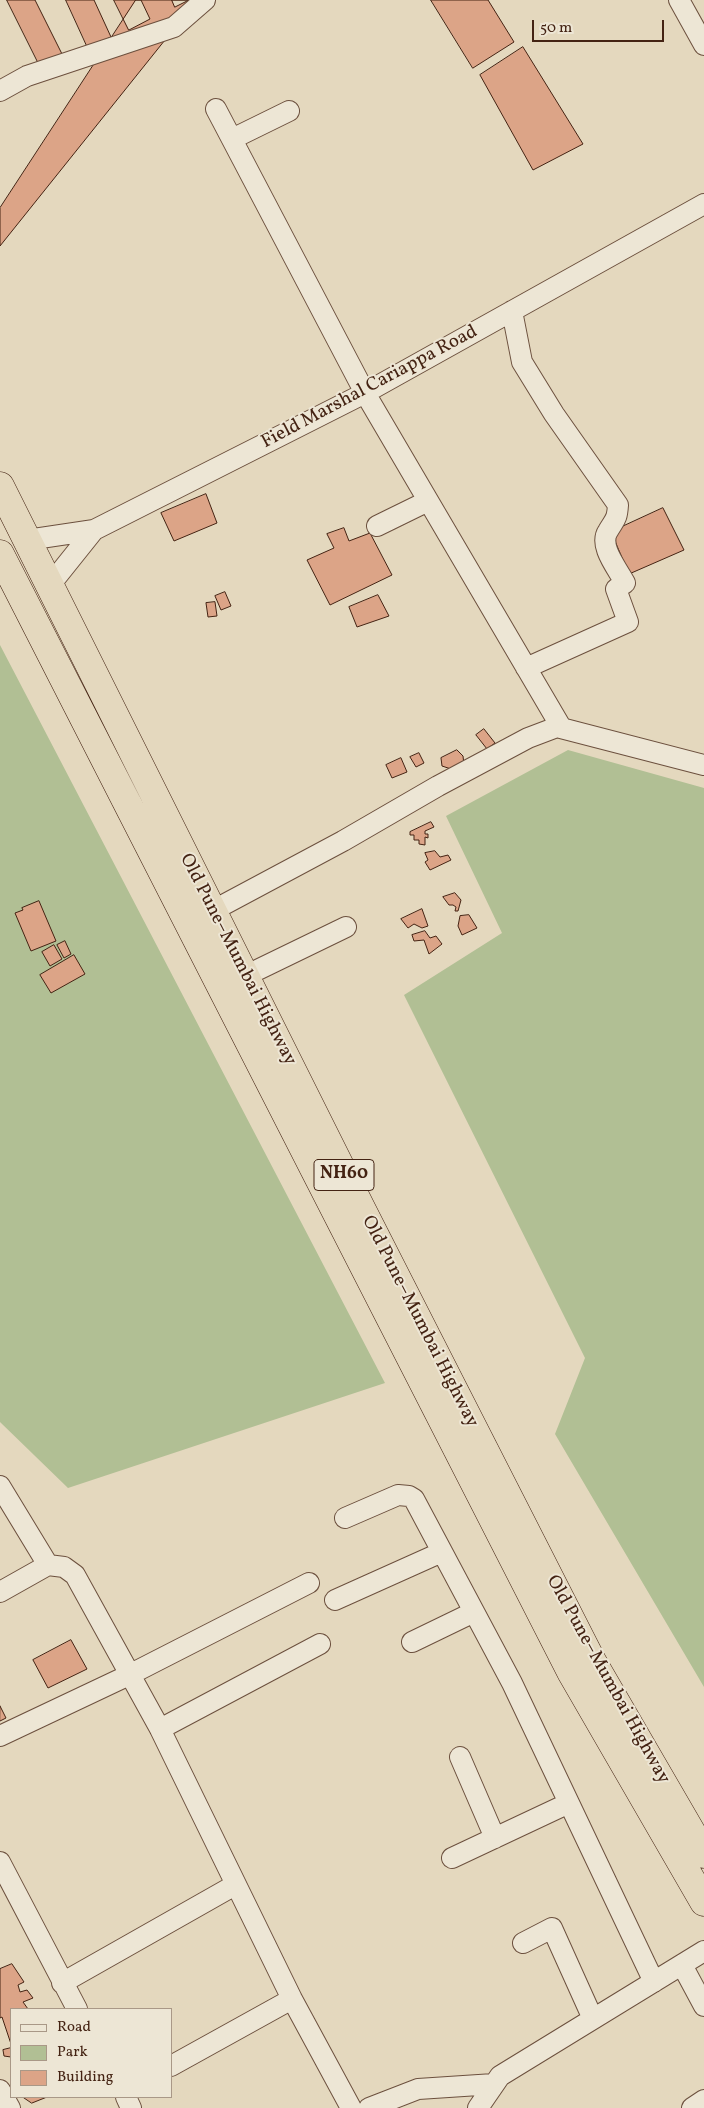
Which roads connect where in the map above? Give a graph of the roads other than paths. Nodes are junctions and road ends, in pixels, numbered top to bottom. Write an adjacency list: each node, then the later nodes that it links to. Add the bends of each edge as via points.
1 (205, 0): 4 (street, via 174,28 27,76)
2 (679, 0): 3 (street)
3 (704, 45)
4 (0, 91)
5 (216, 109): 7 (street)
6 (289, 111): 7 (street)
7 (232, 139): 10 (street)
8 (704, 204): 9 (street, Field Marshal Cariappa Road)
9 (512, 311): 10 (street, Field Marshal Cariappa Road); 19 (street, via 522,362 618,506 617,519 607,532 605,543 625,583 616,589 628,622)
10 (365, 393): 12 (street); 14 (street, Field Marshal Cariappa Road)
11 (0, 486): 15 (highway, Old Pune–Mumbai Highway / NH60)
12 (428, 501): 13 (street); 19 (street)
13 (377, 526)
14 (94, 530): 15 (street); 17 (street, Field Marshal Cariappa Road)
15 (27, 540): 17 (highway, Old Pune–Mumbai Highway / NH60)
16 (0, 554): 18 (highway, Old Pune–Mumbai Highway / NH60)
17 (50, 585): 22 (highway, Old Pune–Mumbai Highway / NH60)
18 (8, 588): 45 (highway, Old Pune–Mumbai Highway / NH60, via 571,1672)
19 (526, 668): 20 (street)
20 (561, 727): 21 (street); 22 (street, via 528,738 446,781)
21 (704, 765)
22 (212, 911): 24 (highway, Old Pune–Mumbai Highway / NH60)
23 (346, 927): 24 (street)
24 (245, 976): 41 (highway, Old Pune–Mumbai Highway / NH60, via 592,1661)
25 (0, 1486): 28 (street)
26 (344, 1518): 27 (street, via 398,1495 409,1496 414,1499)
27 (442, 1552): 31 (street); 32 (street)
28 (48, 1565): 30 (street); 35 (street, via 64,1567 75,1575)
29 (309, 1583): 35 (street)
30 (0, 1592)
31 (335, 1600)
32 (474, 1612): 33 (street); 39 (street)
33 (412, 1642)
34 (320, 1644): 36 (street)
35 (129, 1676): 36 (street); 37 (street)
36 (160, 1729): 44 (street)
37 (0, 1736)
38 (460, 1757): 40 (street)
39 (569, 1803): 40 (street); 49 (street)
40 (495, 1838): 42 (street)
41 (704, 1854)
42 (452, 1858)
43 (0, 1862): 50 (street)
44 (235, 1885): 50 (street); 51 (street)
45 (704, 1902)
46 (523, 1943): 54 (street, via 552,1928)
47 (704, 1951): 48 (street)
48 (682, 1965): 49 (street); 52 (street)
49 (654, 1982): 54 (street)
50 (62, 1983): 53 (street)
51 (292, 1999): 55 (street); 60 (street)
52 (704, 2006)
53 (76, 2008)
54 (593, 2019): 56 (street, via 500,2076)
55 (172, 2065)
56 (494, 2084): 61 (street, via 418,2089); 62 (street)
57 (0, 2090): 59 (street)
58 (704, 2100): 63 (street)
59 (10, 2108)
60 (351, 2108)
61 (369, 2108)
62 (478, 2108)
63 (692, 2108)

